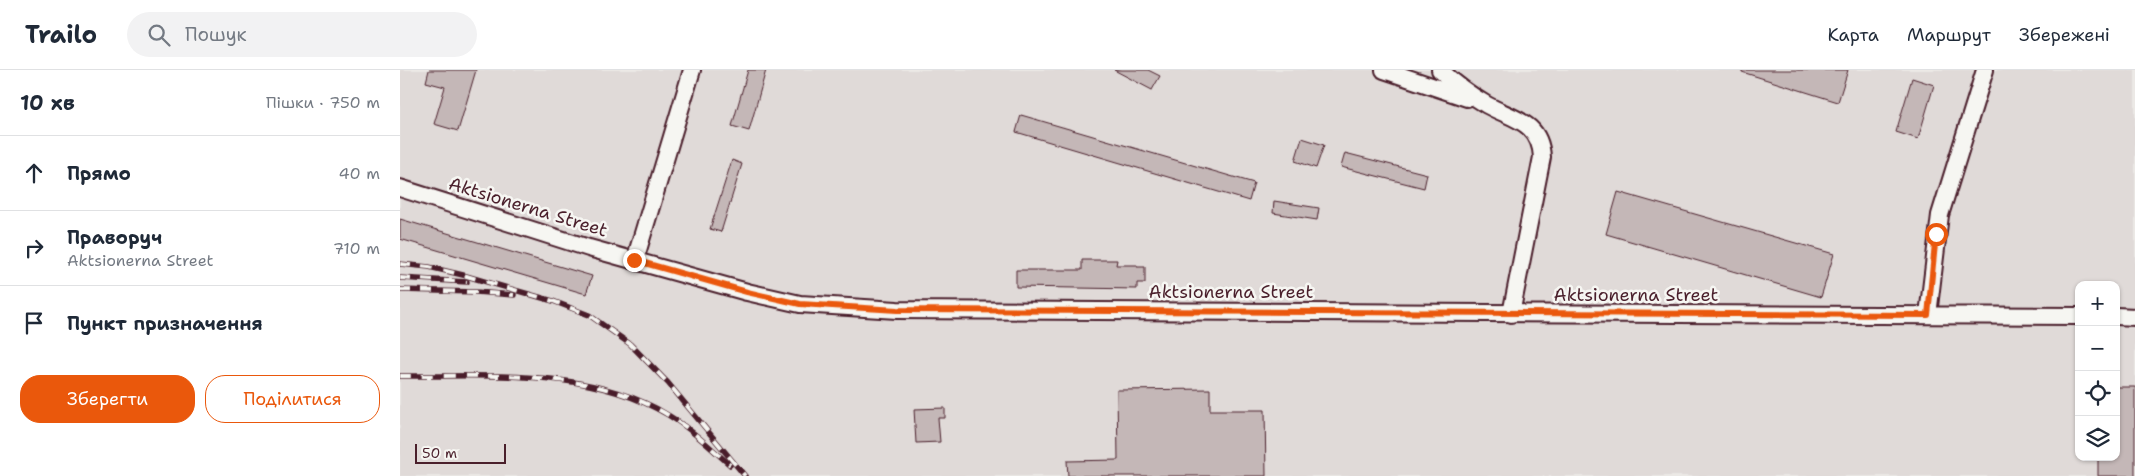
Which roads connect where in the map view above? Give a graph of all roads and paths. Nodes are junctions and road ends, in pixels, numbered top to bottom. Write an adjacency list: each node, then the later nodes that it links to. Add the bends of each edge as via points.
1 (692, 70): 7 (street)
2 (1384, 70): 5 (street)
3 (1440, 70): 5 (street)
4 (1985, 70): 9 (street, via 1940,215)
5 (1487, 105): 8 (street, via 1521,120 1538,137 1542,148)
6 (400, 188): 7 (street, Aktsionerna Street)
7 (634, 260): 8 (street, Aktsionerna Street, via 800,304 897,310)
8 (1511, 314): 9 (street, Aktsionerna Street)
9 (1928, 315): 10 (street, Aktsionerna Street)
10 (2075, 316)
11 (2120, 316): 12 (street)
12 (2135, 317)

